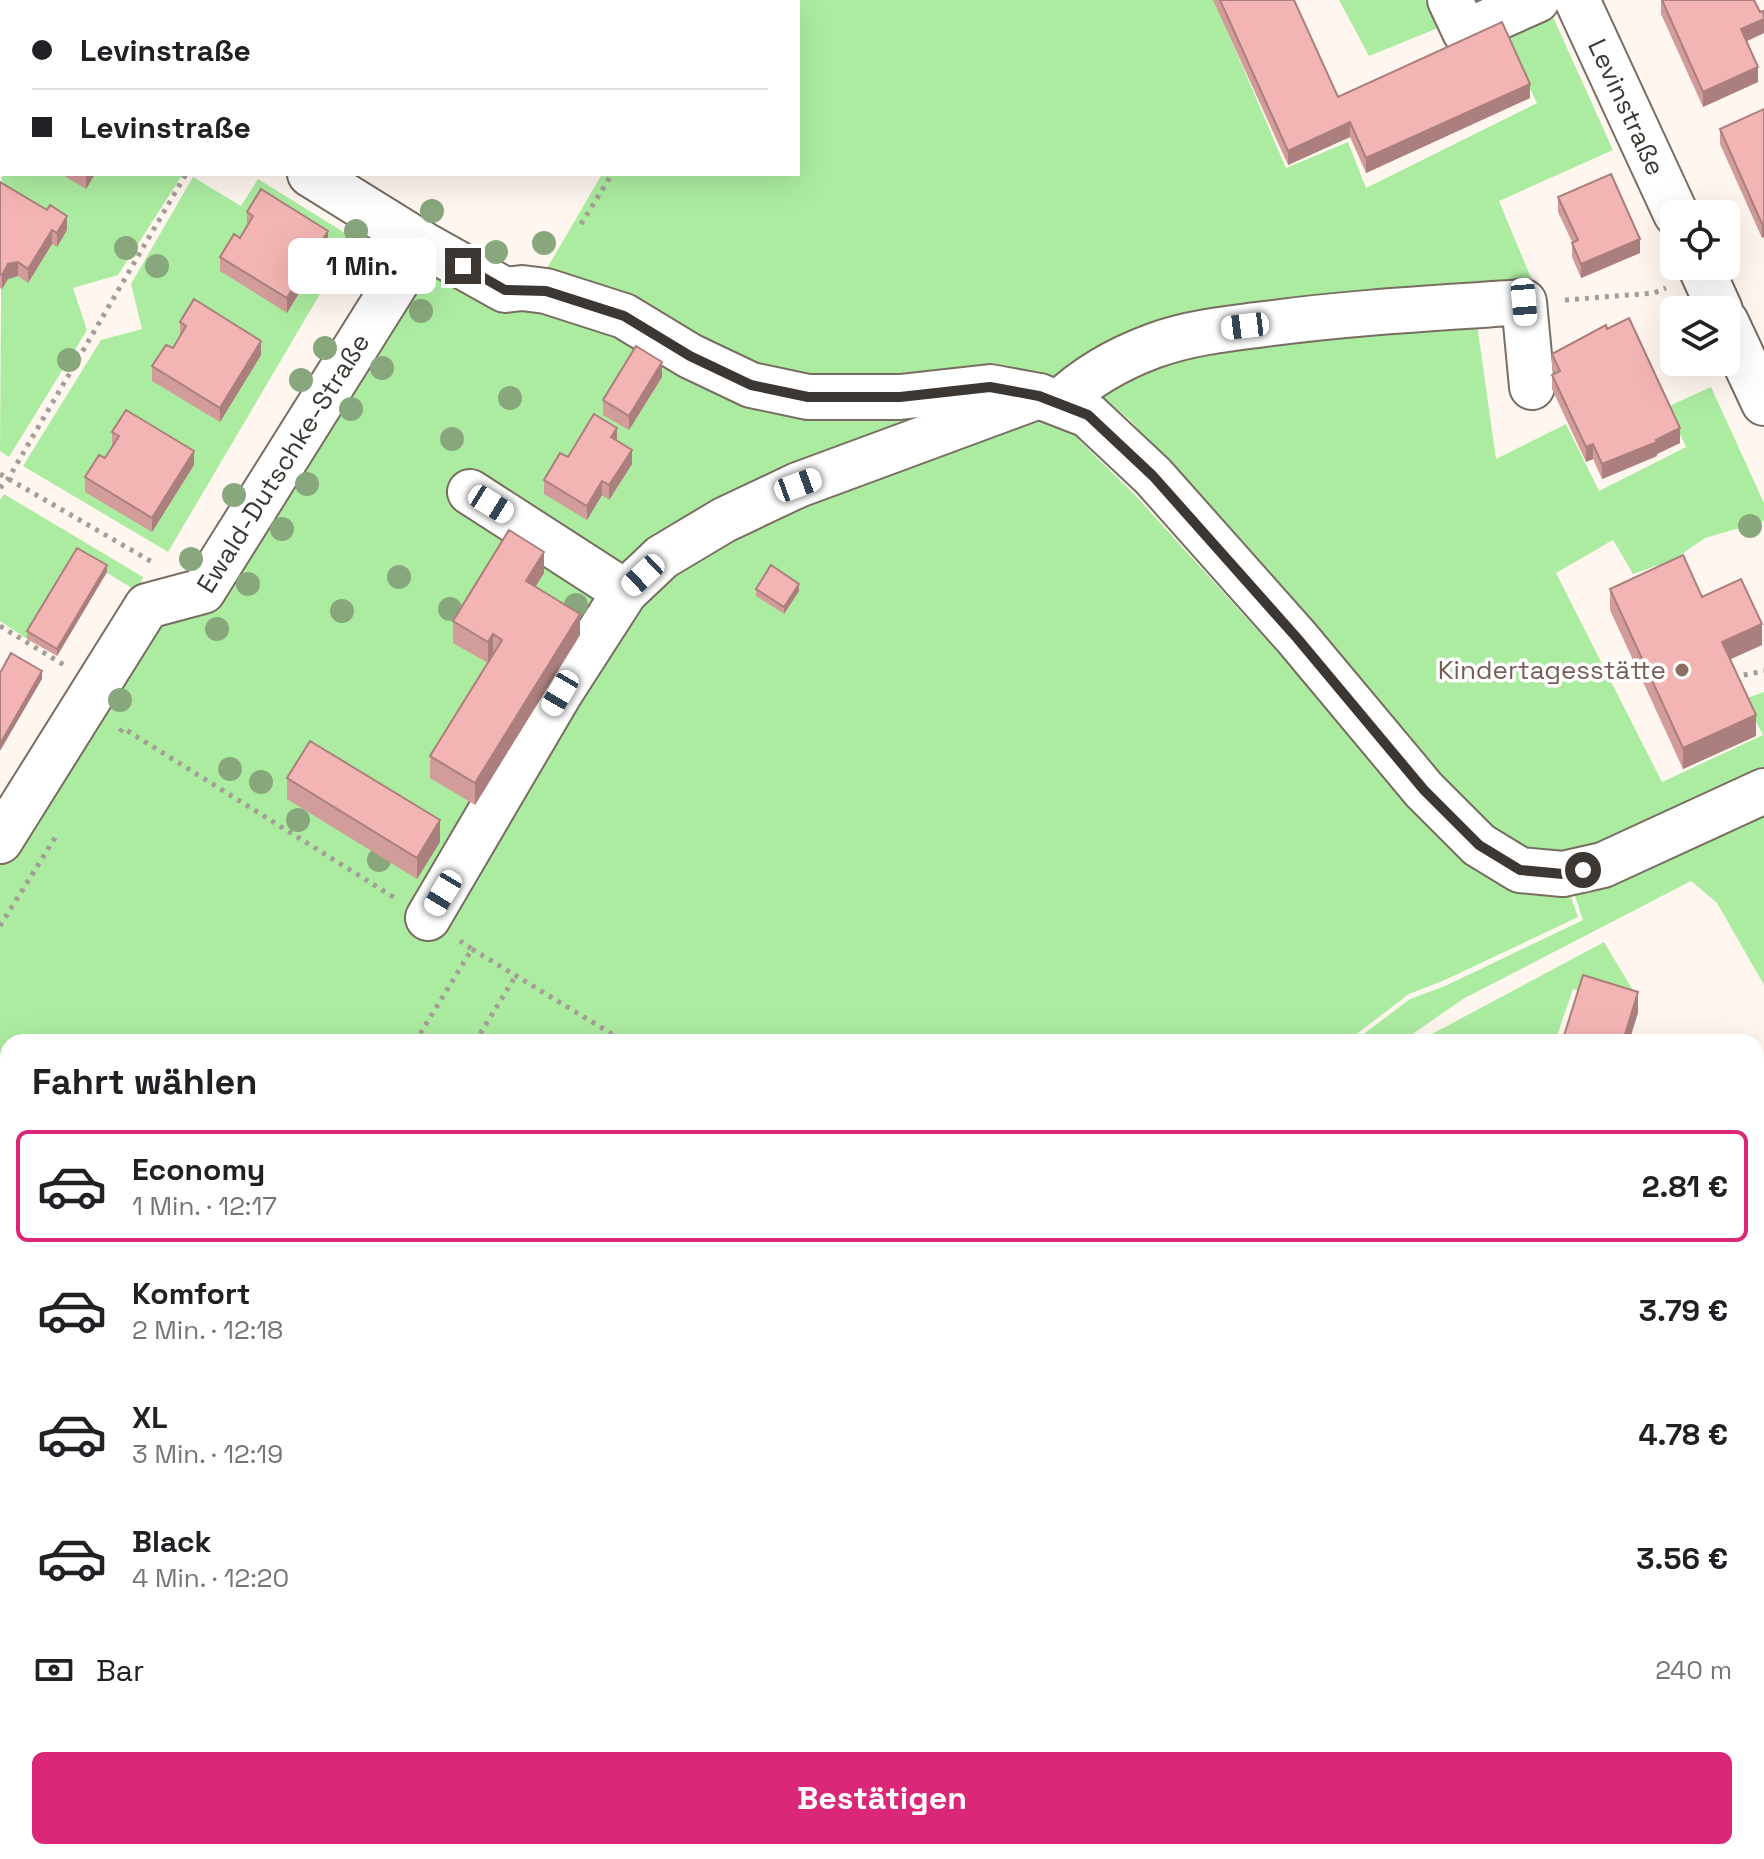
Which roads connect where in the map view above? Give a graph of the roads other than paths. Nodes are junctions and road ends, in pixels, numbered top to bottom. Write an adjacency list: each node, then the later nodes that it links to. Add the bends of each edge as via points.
1 (1450, 0): 2 (street, via 1465,32)
2 (1537, 0)
3 (1577, 0): 5 (street, Levinstraße)
4 (313, 176): 6 (street)
5 (1670, 200)
6 (421, 243): 9 (street, via 505,290 546,291 624,316 751,385 808,397 900,397 990,387); 14 (street, Ewald-Dutschke-Straße, via 203,591 147,606)
7 (1740, 352): 10 (street)
8 (1532, 387): 9 (street, via 1524,302 1214,330 1153,346)
9 (1049, 399): 12 (street, via 798,485 662,557); 13 (street, via 1088,415 1153,476 1424,790 1479,845 1520,870 1563,874 1603,865)
10 (1764, 403)
11 (470, 492): 12 (street)
12 (625, 592): 15 (street)
13 (1764, 791)
14 (0, 841)
15 (428, 918)

